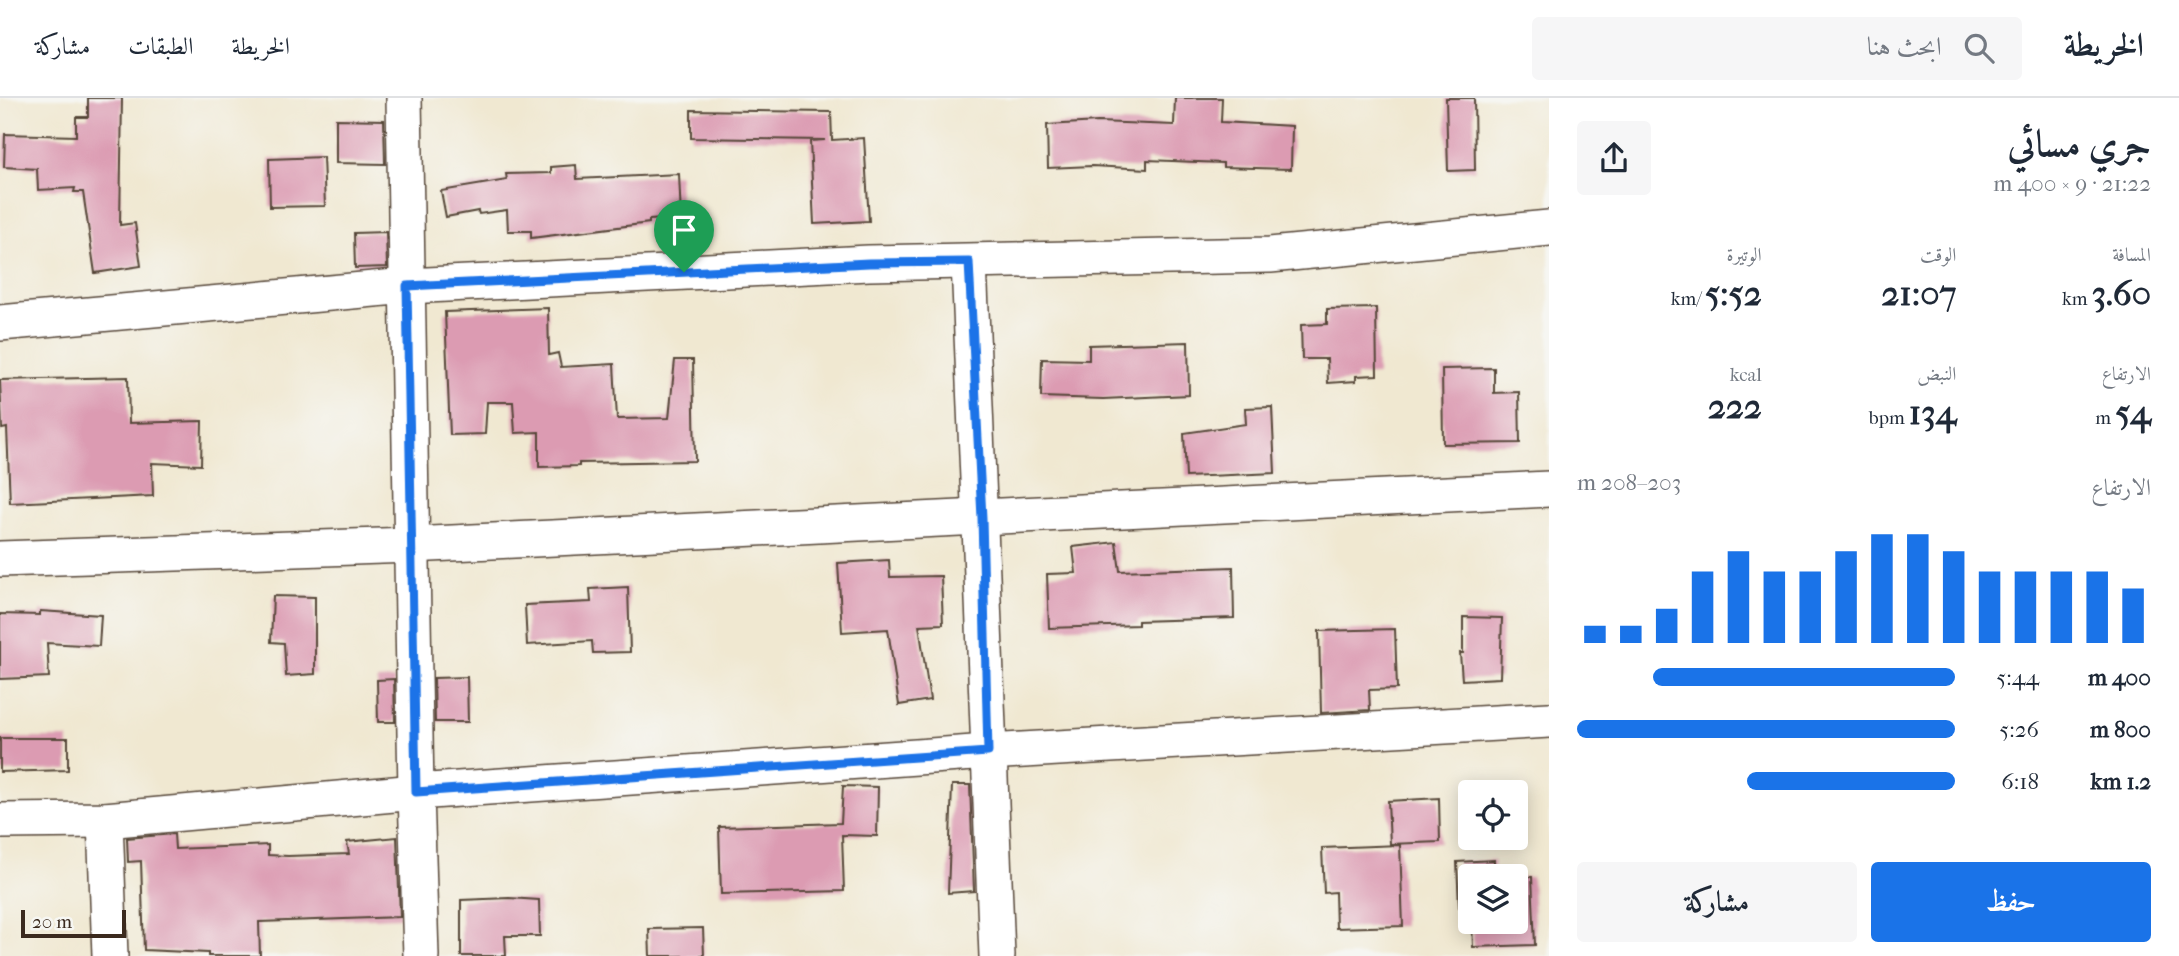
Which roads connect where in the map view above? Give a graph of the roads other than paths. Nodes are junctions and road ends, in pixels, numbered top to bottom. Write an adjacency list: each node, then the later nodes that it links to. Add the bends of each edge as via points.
1 (404, 98): 4 (street)
2 (1549, 228): 3 (street, via 1270,255)
3 (969, 262): 4 (street); 7 (street)
4 (407, 286): 5 (street); 8 (street)
5 (0, 323)
6 (1549, 489): 7 (street)
7 (982, 518): 8 (street); 11 (street)
8 (411, 545): 9 (street); 12 (street)
9 (0, 559)
10 (1549, 720): 11 (street)
11 (988, 752): 12 (street); 17 (street)
12 (416, 792): 13 (street); 16 (street)
13 (104, 820): 14 (street); 15 (street)
14 (0, 821)
15 (110, 956)
16 (421, 956)
17 (997, 956)

